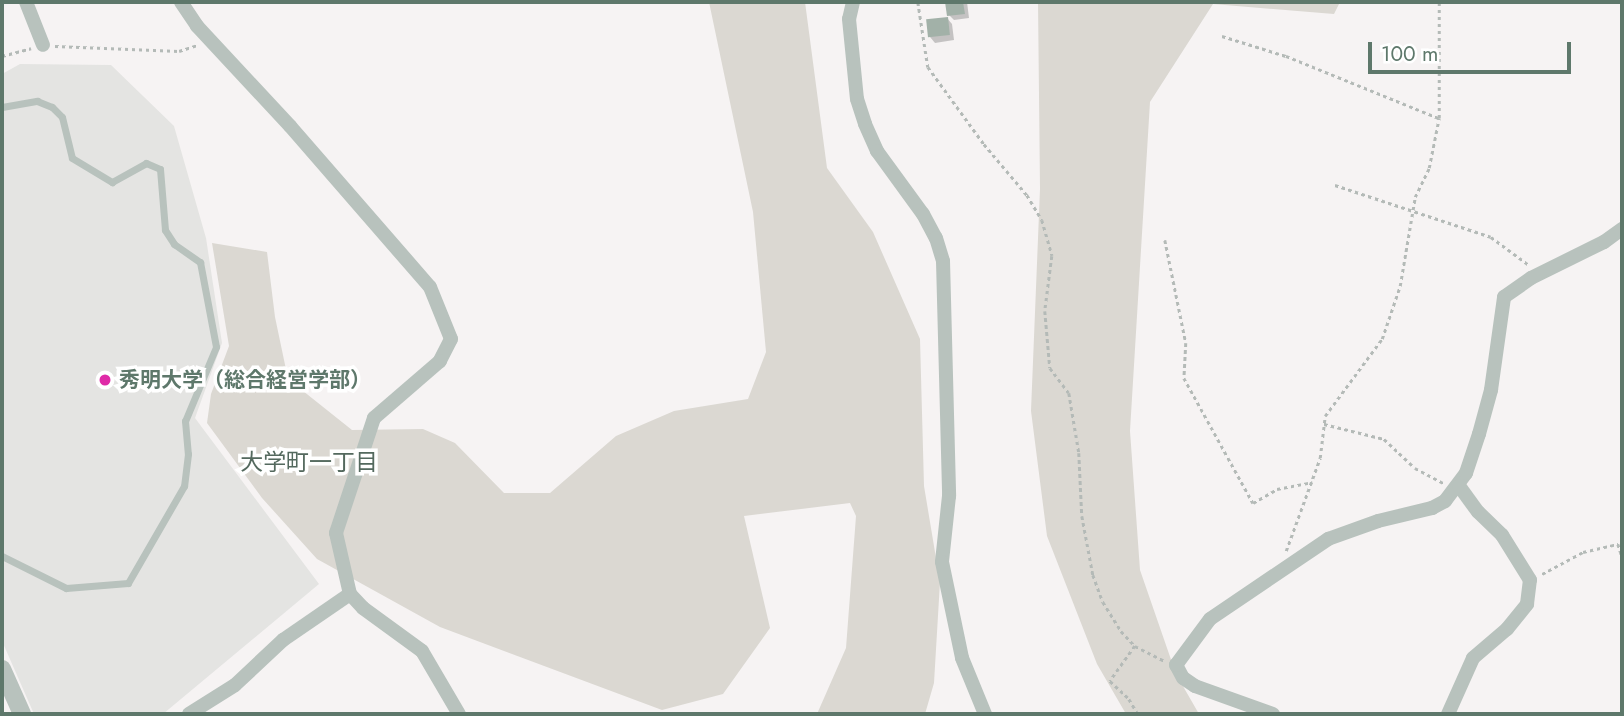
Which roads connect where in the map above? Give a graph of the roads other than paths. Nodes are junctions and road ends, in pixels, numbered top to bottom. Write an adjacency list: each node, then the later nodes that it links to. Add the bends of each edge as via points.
1 (26, 2): 4 (street)
2 (181, 2): 9 (street, via 429,287 451,339 440,361 374,418 336,533)
3 (853, 2): 14 (street, via 849,19 865,124 877,151 923,214 943,261 949,496 942,562 962,658)
4 (43, 45)
5 (2, 107): 8 (lane, via 37,101 52,107 62,117 72,158 112,182 146,163 160,169 165,230 174,244 200,262 216,347 185,421 188,454 184,486 128,583 66,588)
6 (1622, 229): 7 (street, via 1504,297 1491,390)
7 (1457, 488): 15 (street, via 1432,508 1328,539 1210,619 1176,665 1182,678); 16 (street, via 1502,535 1530,580 1527,604 1507,629 1473,657)
8 (2, 556)
9 (350, 594): 12 (street, via 283,640 235,685); 13 (street, via 422,651)
10 (2, 669): 11 (street)
11 (22, 714)
12 (189, 714)
13 (459, 714)
14 (985, 714)
15 (1273, 714)
16 (1448, 714)

